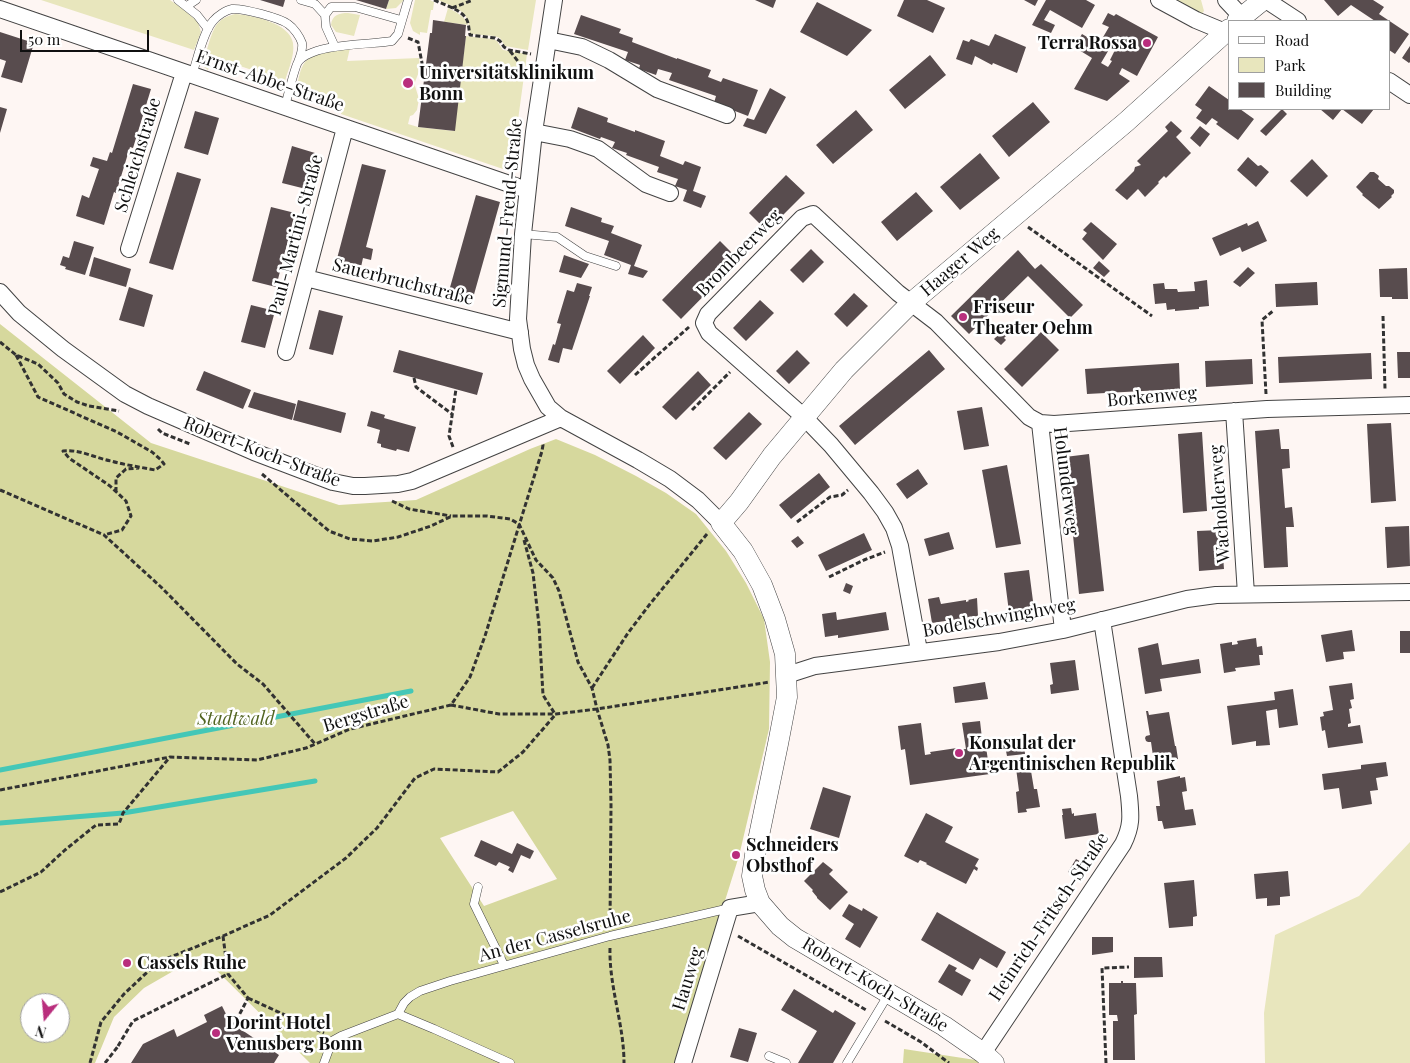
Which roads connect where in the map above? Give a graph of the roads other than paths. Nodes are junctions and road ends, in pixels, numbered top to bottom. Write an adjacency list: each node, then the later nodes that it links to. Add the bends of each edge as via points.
1 (178, 0): 9 (lane)
2 (196, 0): 9 (lane)
3 (301, 0): 11 (lane, via 315,4)
4 (408, 0): 12 (lane)
5 (554, 0): 19 (street, Sigmund-Freud-Straße)
6 (1159, 0): 16 (street, via 1196,20)
7 (1226, 0): 13 (street)
8 (1265, 0): 14 (street, Haager Weg); 15 (street)
9 (187, 6): 17 (lane)
10 (0, 8): 22 (street, Ernst-Abbe-Straße)
11 (325, 15): 12 (lane, via 331,7 355,7); 20 (lane, via 326,27)
12 (401, 20): 20 (lane, via 398,34 392,41)
13 (1232, 20)
14 (1239, 20)
15 (1296, 20)
16 (1228, 24)
17 (208, 29): 21 (lane, via 221,14 239,9 282,21 290,25 302,44); 22 (lane)
18 (1228, 30): 36 (street, Haager Weg, via 1126,122)
19 (548, 40): 26 (street, via 582,47 657,89); 28 (street, Sigmund-Freud-Straße)
20 (335, 47): 21 (lane, via 310,54)
21 (298, 62): 25 (lane)
22 (188, 74): 25 (street, Ernst-Abbe-Straße); 32 (street, Schleichstraße)
23 (1390, 82): 24 (street)
24 (1410, 95)
25 (285, 107): 27 (street, Ernst-Abbe-Straße)
26 (727, 115)
27 (346, 128): 29 (street, Ernst-Abbe-Straße); 34 (street, Paul-Martini-Straße)
28 (534, 132): 29 (street, Sigmund-Freud-Straße); 30 (street, via 598,149 646,184)
29 (528, 190): 31 (street, Sigmund-Freud-Straße)
30 (670, 193)
31 (522, 234): 33 (lane, via 557,237 585,256); 37 (street, Sigmund-Freud-Straße, via 518,304)
32 (129, 249)
33 (616, 266)
34 (306, 278): 37 (street, Sauerbruchstraße); 38 (street, Paul-Martini-Straße)
35 (0, 292): 42 (street, Robert-Koch-Straße, via 63,349 124,394 254,452 333,482 378,486 412,481)
36 (911, 303): 41 (street, Haager Weg, via 844,370); 41 (street, Brombeerweg, via 813,214 802,218 708,314 704,323 709,333); 43 (street, Holunderweg, via 936,322 1029,417)
37 (520, 332): 42 (street, Sigmund-Freud-Straße, via 532,379 548,406)
38 (286, 352)
39 (1410, 405): 40 (street, Borkenweg)
40 (1234, 411): 43 (street, Borkenweg, via 1117,421); 46 (street, Wacholderweg)
41 (804, 417): 44 (street, Haager Weg); 49 (street, Brombeerweg, via 860,479 894,528)
42 (561, 418): 44 (street, Robert-Koch-Straße, via 670,479)
43 (1040, 423): 48 (street, Holunderweg)
44 (721, 523): 50 (street, Robert-Koch-Straße, via 743,551 762,585 785,654)
45 (1410, 592): 46 (street, Bodelschwinghweg)
46 (1246, 594): 47 (street, Bodelschwinghweg, via 1187,599)
47 (1102, 620): 48 (street, Bodelschwinghweg); 58 (street, Heinrich-Fritsch-Straße, via 1129,796 1129,831)
48 (1063, 630): 49 (street, Bodelschwinghweg)
49 (919, 652): 50 (street, Bodelschwinghweg, via 815,666)
50 (787, 675): 52 (street, Robert-Koch-Straße, via 787,697 752,876)
51 (478, 887): 54 (lane, via 474,904)
52 (760, 903): 53 (street); 55 (street, Robert-Koch-Straße, via 794,938)
53 (730, 908): 54 (lane, An der Casselsruhe); 61 (street, Hauweg)
54 (504, 965): 56 (lane, An der Casselsruhe, via 420,991 404,1003)
55 (889, 994): 58 (street, Robert-Koch-Straße, via 944,1026); 63 (lane)
56 (398, 1014): 59 (lane, via 332,1041); 60 (lane)
57 (769, 1056): 62 (lane)
58 (988, 1058)
59 (324, 1063)
60 (510, 1063)
61 (683, 1063)
62 (786, 1063)
63 (846, 1063)

